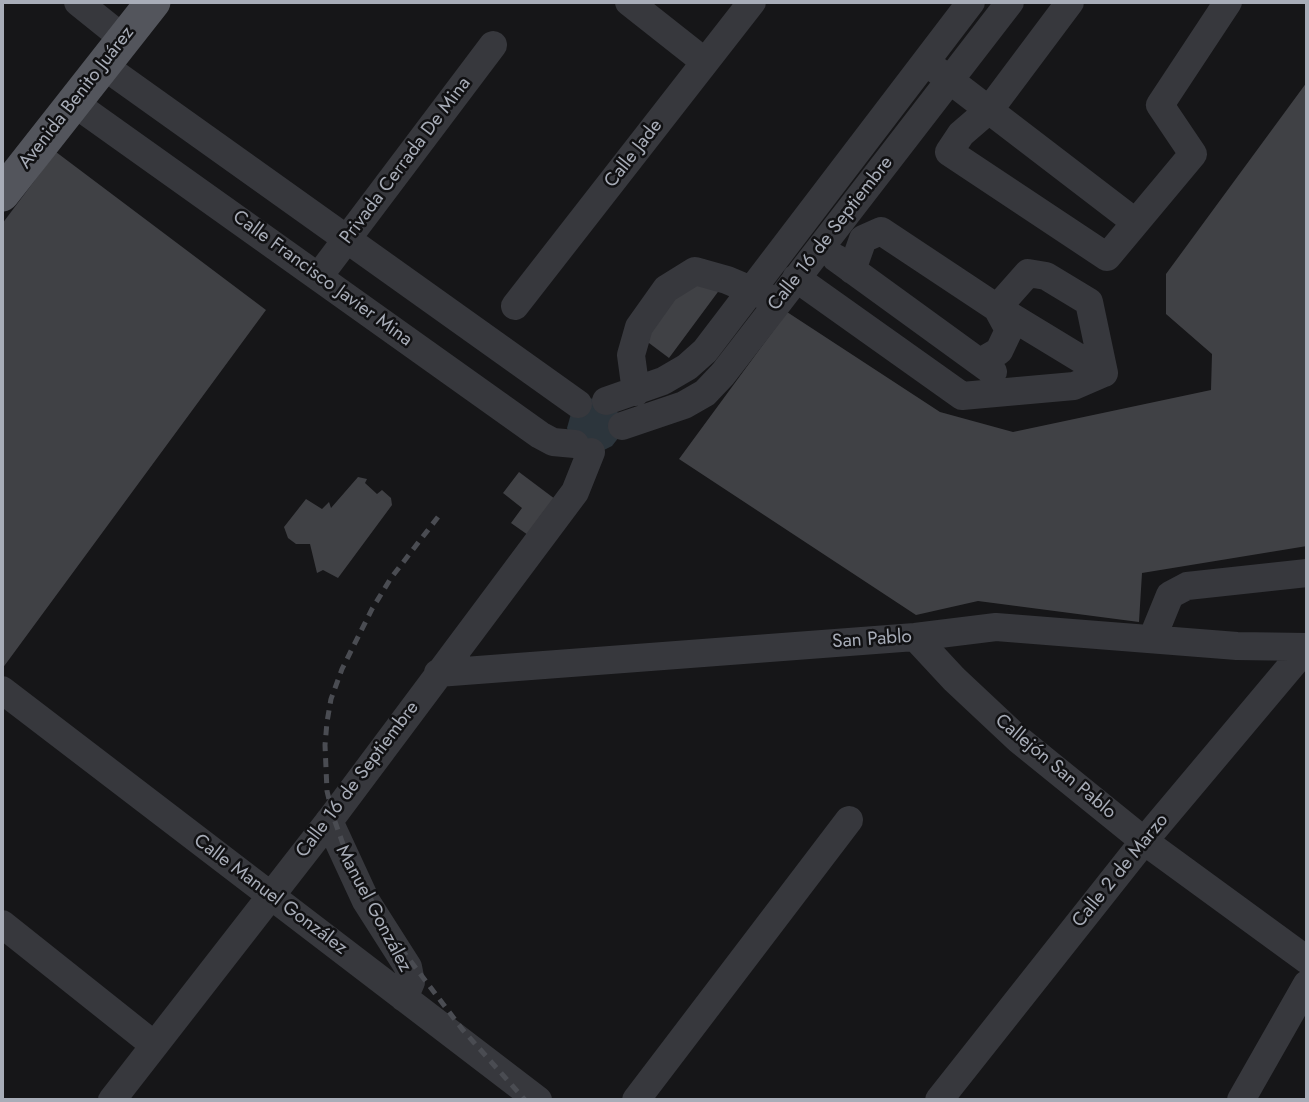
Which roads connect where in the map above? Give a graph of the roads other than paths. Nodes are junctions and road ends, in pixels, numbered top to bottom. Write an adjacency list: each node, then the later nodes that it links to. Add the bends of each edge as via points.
1 (78, 2): 9 (street)
2 (107, 2): 9 (street)
3 (629, 2): 11 (street)
4 (752, 2): 11 (street, Calle Jade)
5 (971, 2): 12 (street, Calle 16 de Septiembre)
6 (1010, 2): 13 (street, Calle 16 de Septiembre)
7 (1070, 2): 15 (street)
8 (1225, 7): 19 (street, via 1160,105 1193,154)
9 (129, 33): 14 (main road, Avenida Benito Juárez); 16 (street)
10 (492, 45): 20 (street, Privada Cerrada De Mina)
11 (705, 62): 27 (street, Calle Jade)
12 (925, 62): 13 (street); 25 (street, Calle 16 de Septiembre)
13 (950, 79): 15 (street); 21 (street, Calle 16 de Septiembre)
14 (74, 103): 17 (street, Calle Francisco Javier Mina); 18 (main road, Avenida Benito Juárez)
15 (990, 109): 19 (street); 19 (street, via 961,134 949,152 1107,257)
16 (181, 121): 17 (street); 20 (street)
17 (154, 159): 23 (street, Calle Francisco Javier Mina)
18 (2, 194)
19 (1135, 222)
20 (348, 240): 23 (street, Privada Cerrada De Mina); 29 (street)
21 (820, 248): 22 (street); 24 (street, Calle 16 de Septiembre)
22 (852, 270): 28 (street, via 863,239 881,231); 30 (street)
23 (319, 276): 32 (street, Calle Francisco Javier Mina)
24 (796, 278): 26 (street, Calle 16 de Septiembre); 34 (street, via 962,396)
25 (751, 289): 26 (street); 33 (street, Calle 16 de Septiembre, via 705,351 687,367); 33 (street, via 695,271 666,289 639,327 631,355)
26 (777, 303): 37 (street, Calle 16 de Septiembre, via 705,393)
27 (515, 306)
28 (997, 308): 30 (street, via 1009,330 999,351); 31 (street); 31 (street, via 1028,273 1046,276 1089,302)
29 (503, 351): 32 (street); 36 (street)
30 (980, 362): 34 (street)
31 (1104, 373): 34 (street, via 1074,386)
32 (476, 389): 38 (street, Calle Francisco Javier Mina, via 553,442)
33 (636, 391): 35 (street, Calle 16 de Septiembre)
34 (1021, 392)
35 (606, 401): 36 (street, via 597,398); 37 (street, via 620,416)
36 (578, 404): 38 (street, via 567,428)
37 (622, 426): 38 (street, via 612,446 602,451)
38 (583, 448): 43 (street, Calle 16 de Septiembre, via 575,492)
39 (1307, 573): 41 (street, via 1187,586 1170,595)
40 (915, 637): 41 (street, San Pablo, via 996,628); 43 (street, San Pablo); 47 (street, Callejón San Pablo, via 1018,738)
41 (1152, 639): 42 (street, San Pablo)
42 (1307, 647): 47 (street, Calle 2 de Marzo)
43 (438, 673): 46 (street, Calle 16 de Septiembre)
44 (2, 690): 48 (street, Calle Manuel González)
45 (849, 820): 56 (street)
46 (329, 821): 48 (street, Calle 16 de Septiembre); 52 (street, Manuel González, via 366,901 408,967 411,982)
47 (1144, 841): 50 (street, Callejón San Pablo); 57 (street, Calle 2 de Marzo)
48 (270, 895): 52 (street, Calle Manuel González); 53 (street, Calle 16 de Septiembre)
49 (2, 924): 53 (street)
50 (1307, 960)
51 (1307, 984): 58 (street)
52 (404, 998): 55 (street, Calle Manuel González)
53 (154, 1045): 54 (street, Calle 16 de Septiembre)
54 (112, 1100)
55 (537, 1100)
56 (636, 1100)
57 (939, 1100)
58 (1241, 1100)

